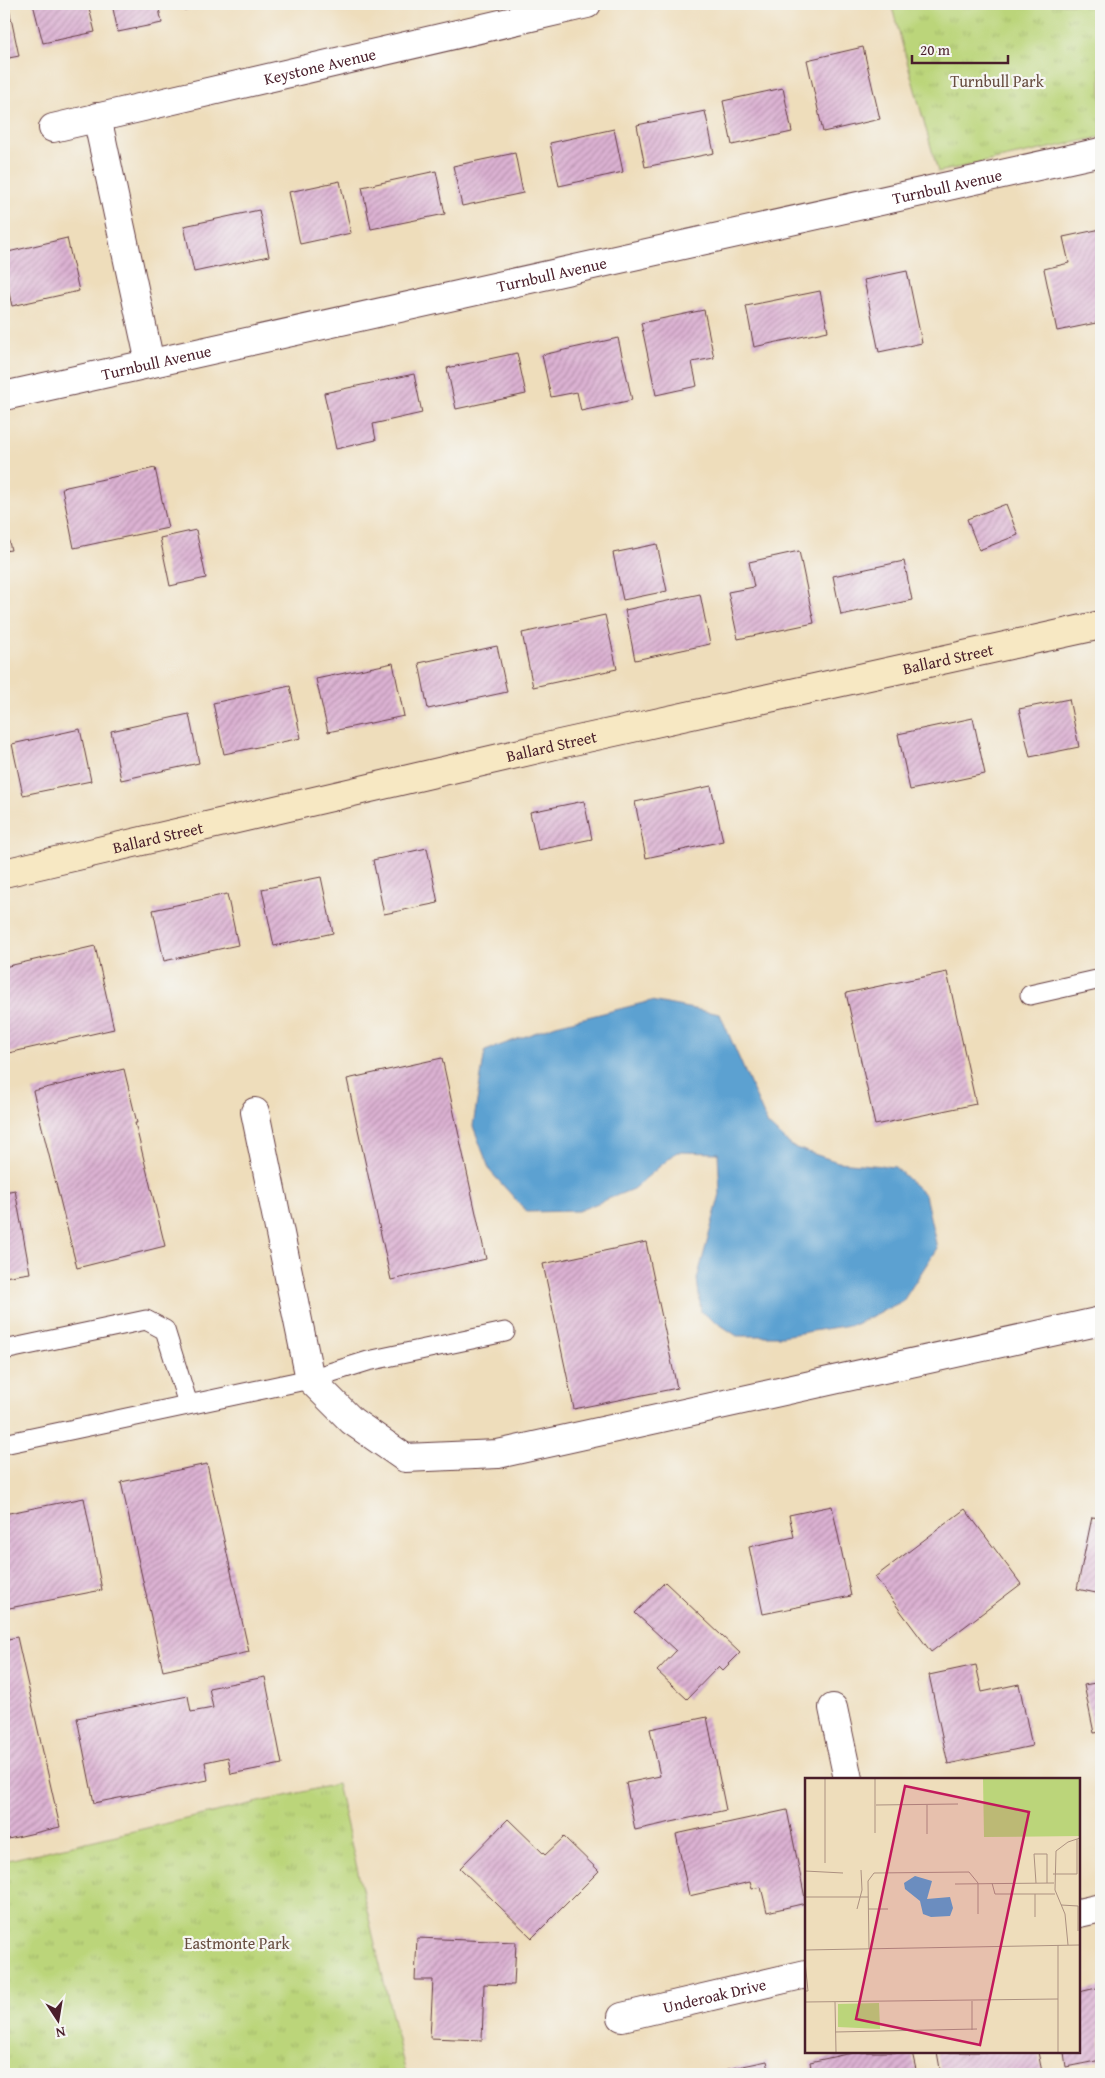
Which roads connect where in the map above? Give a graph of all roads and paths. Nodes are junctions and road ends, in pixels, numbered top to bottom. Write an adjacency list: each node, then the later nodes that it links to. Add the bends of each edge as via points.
1 (587, 4): 2 (street, Keystone Avenue)
2 (97, 117): 3 (street, Keystone Avenue); 5 (street)
3 (53, 128)
4 (1101, 152): 5 (street, Turnbull Avenue)
5 (150, 363): 6 (street, Turnbull Avenue)
6 (4, 396)
7 (1101, 626): 8 (street, Ballard Street, via 555,745)
8 (4, 873)
9 (1101, 979): 10 (lane)
10 (1030, 995)
11 (255, 1112): 15 (street)
12 (1101, 1321): 15 (street, via 498,1454 405,1458 352,1421)
13 (505, 1332): 15 (lane, via 368,1361)
14 (4, 1350): 16 (lane, via 146,1320 165,1330)
15 (310, 1379): 16 (lane)
16 (188, 1404): 17 (lane)
17 (4, 1444)
18 (833, 1708): 19 (street)
19 (848, 1778)
20 (1101, 1908): 21 (street)
21 (1080, 1913)
22 (805, 1974): 23 (street, Underoak Drive)
23 (622, 2017)

